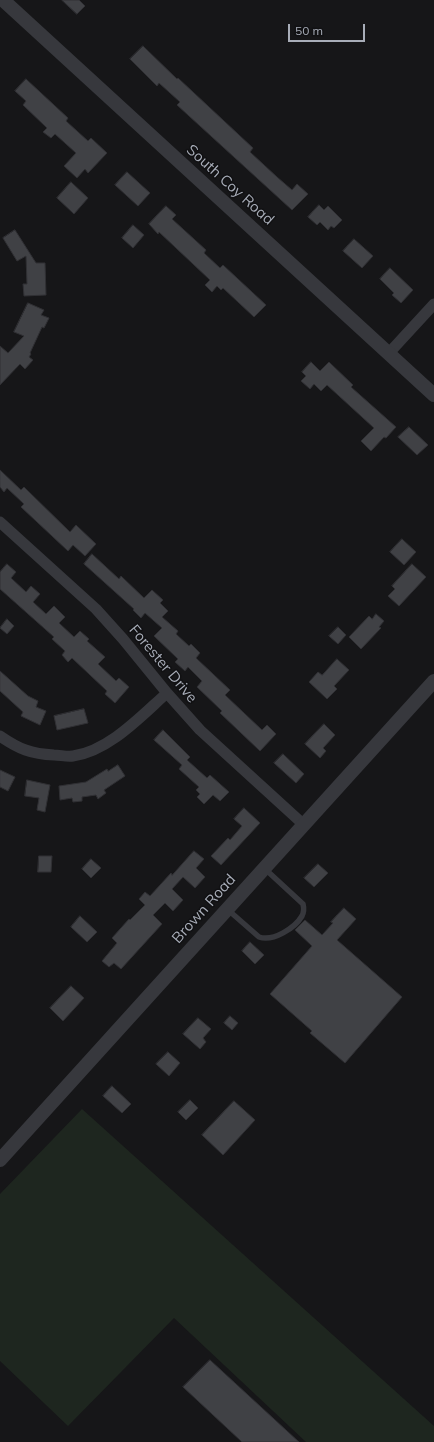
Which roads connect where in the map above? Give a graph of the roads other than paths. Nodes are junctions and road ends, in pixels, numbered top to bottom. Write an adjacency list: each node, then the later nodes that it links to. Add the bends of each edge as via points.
1 (3, 0): 3 (street, South Coy Road)
2 (434, 304): 3 (street)
3 (389, 353): 4 (street, South Coy Road)
4 (434, 395)
5 (0, 522): 7 (street, Forester Drive, via 96,609)
6 (434, 681): 9 (street, Brown Road)
7 (166, 693): 8 (street, via 114,739 93,750 73,756 37,754 16,747); 9 (street, Forester Drive, via 190,720)
8 (0, 736)
9 (303, 824): 10 (street, Brown Road)
10 (264, 868): 11 (street, Brown Road); 11 (lane, via 303,904 302,916 279,935 264,939)
11 (227, 909): 12 (street, Brown Road)
12 (0, 1160)

